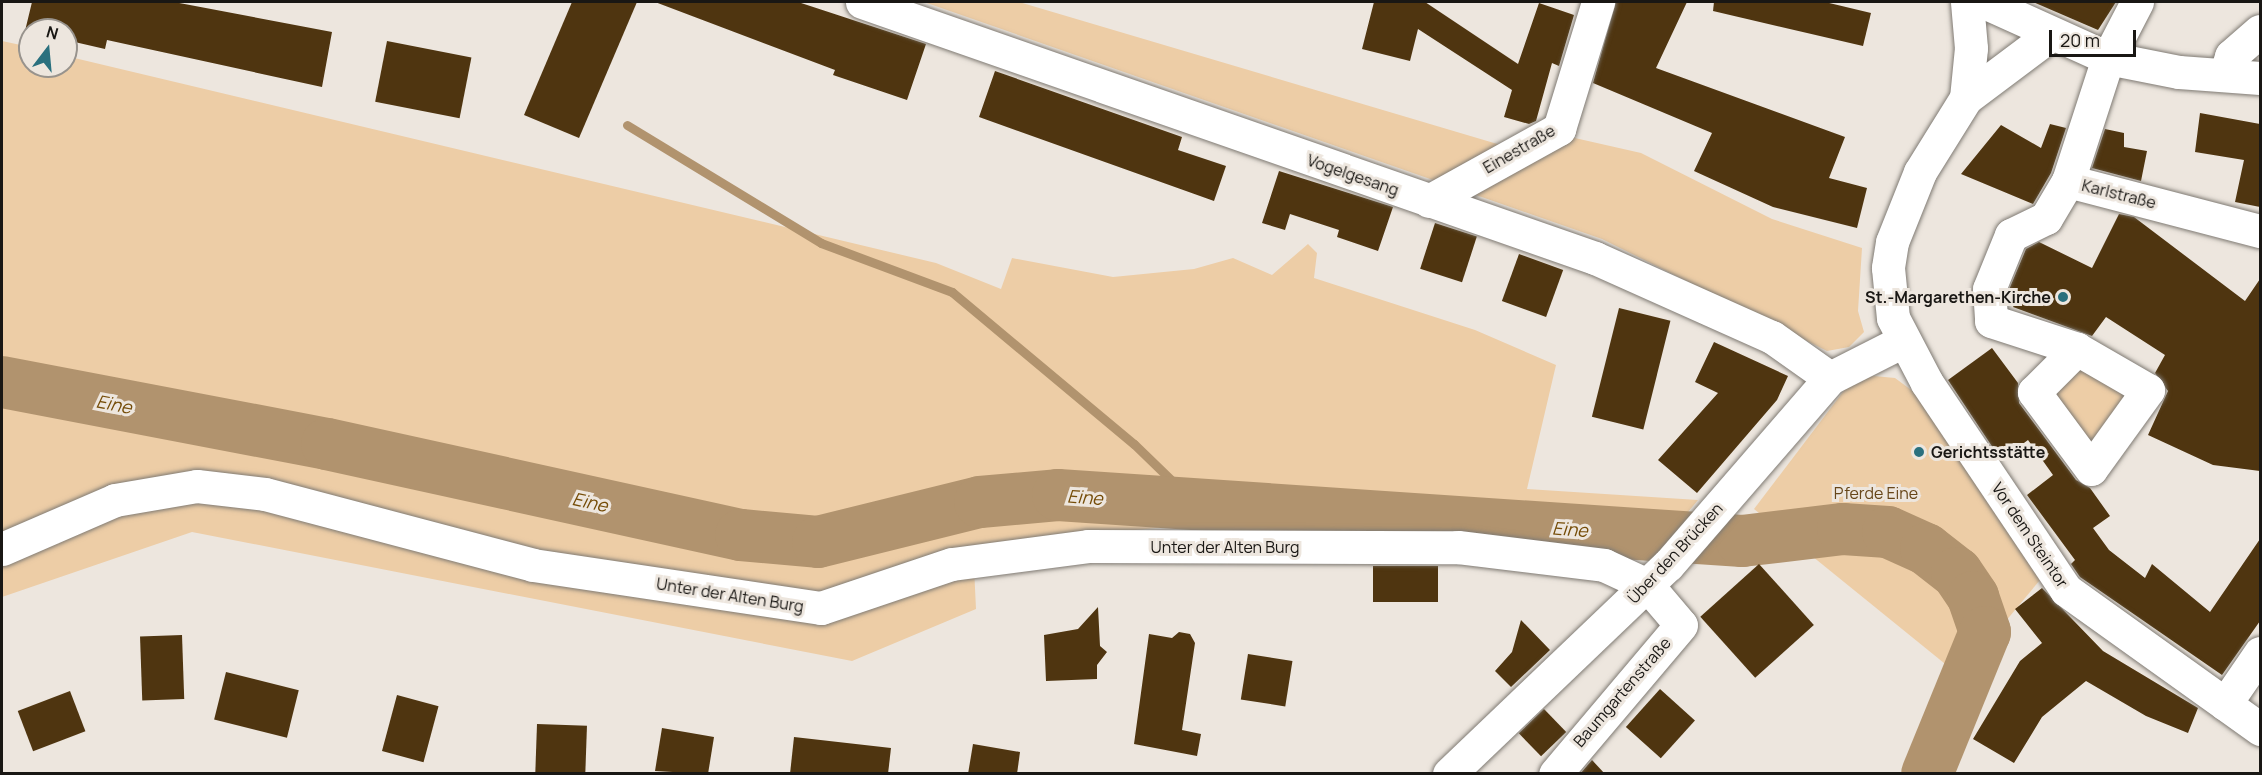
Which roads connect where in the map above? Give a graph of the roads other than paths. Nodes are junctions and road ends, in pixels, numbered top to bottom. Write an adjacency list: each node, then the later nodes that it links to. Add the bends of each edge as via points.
1 (862, 2): 13 (street, Vogelgesang)
2 (1598, 2): 13 (street, Einestraße, via 1559,129)
3 (1966, 2): 11 (street, via 1971,48)
4 (1984, 2): 7 (street)
5 (2138, 2): 8 (street, Karlstraße)
6 (2260, 31): 9 (street, via 2231,56)
7 (2050, 35): 8 (street); 11 (street)
8 (2108, 58): 9 (street); 12 (street, Karlstraße)
9 (2225, 75): 10 (street)
10 (2260, 78)
11 (1965, 98): 15 (street, Vor dem Steintor, via 1920,172 1892,242 1888,293)
12 (2068, 181): 14 (street, Karlstraße); 16 (street, via 2046,218 2011,235 1989,290 1990,321)
13 (1429, 201): 17 (street, Vogelgesang, via 1595,258 1710,307 1792,348)
14 (2260, 231)
15 (1903, 340): 17 (street, Über den Brücken); 21 (street, Vor dem Steintor, via 2066,590)
16 (2077, 349)
17 (1830, 378): 19 (street, Über den Brücken)
18 (2, 549): 19 (street, Unter der Alten Burg, via 115,500 197,486 265,494 533,565 821,608 952,564 1088,546 1458,548)
19 (1658, 575): 23 (street, Über den Brücken); 24 (street, Baumgartenstraße, via 1681,626)
20 (2260, 653): 21 (street)
21 (2225, 704): 22 (street, Vor dem Steintor)
22 (2260, 729)
23 (1449, 774)
24 (1555, 774)

